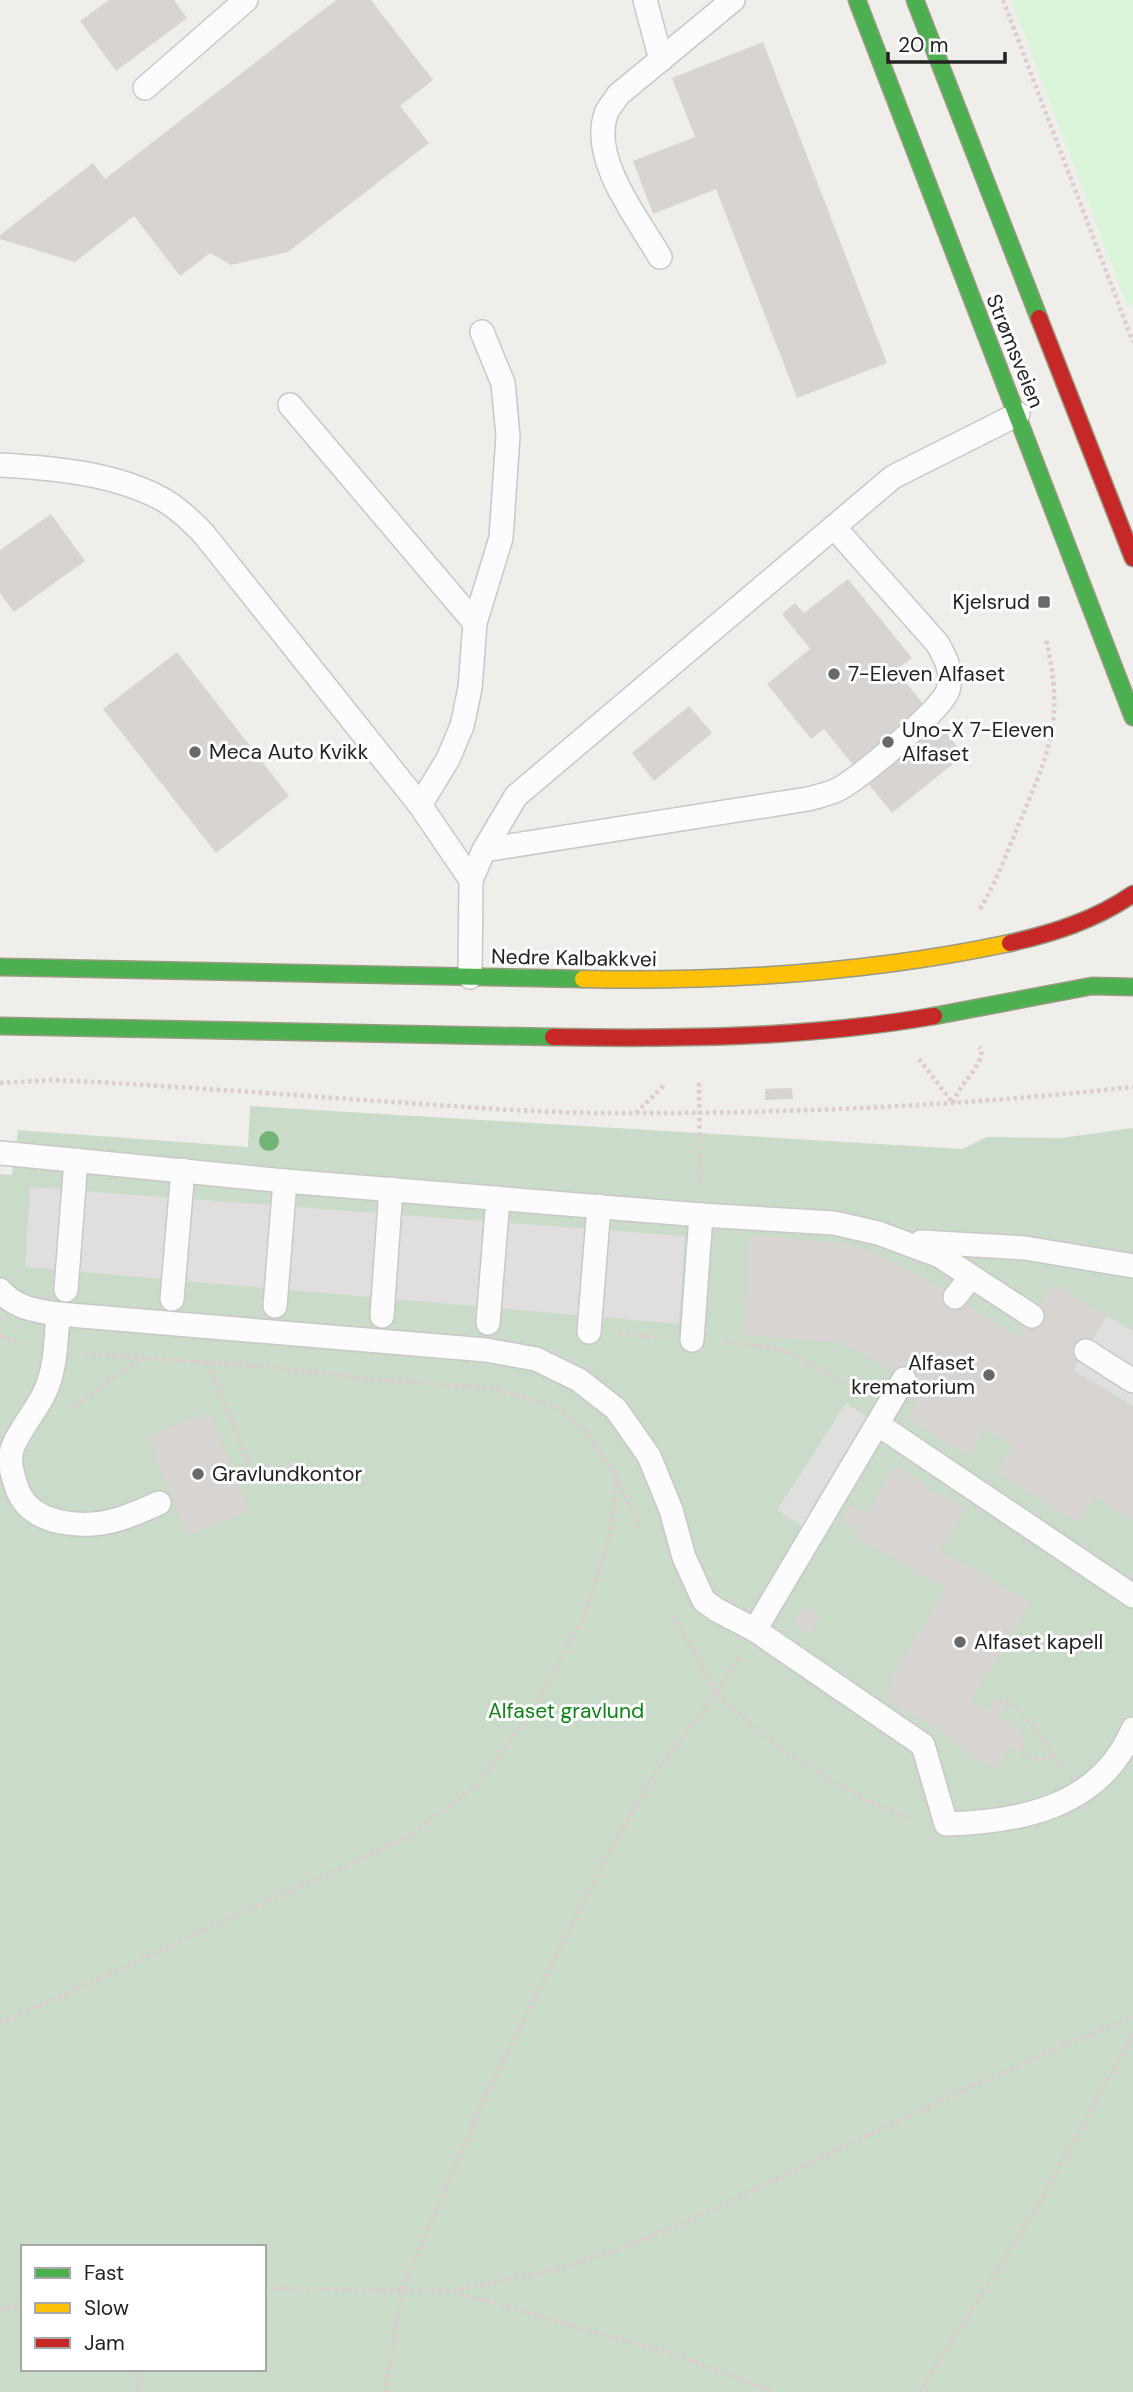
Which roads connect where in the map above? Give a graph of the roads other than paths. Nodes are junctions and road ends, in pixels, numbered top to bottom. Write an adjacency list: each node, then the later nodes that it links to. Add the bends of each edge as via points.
1 (645, 0): 6 (lane)
2 (733, 0): 6 (lane)
3 (857, 0): 11 (main road, Strømsveien)
4 (915, 0): 14 (main road, Strømsveien)
5 (231, 5): 7 (lane)
6 (661, 60): 8 (lane, via 618,95 606,113 603,137 608,168)
7 (145, 88)
8 (660, 257)
9 (482, 332): 15 (lane, via 503,383 508,436 501,538)
10 (290, 405): 15 (lane)
11 (1018, 414): 13 (lane, via 893,478); 16 (main road, Strømsveien)
12 (0, 465): 17 (lane, via 46,467 97,477 163,499 184,515)
13 (834, 527): 18 (lane, via 516,796); 18 (lane, via 946,658 948,692 937,708 837,790 808,799)
14 (1133, 558)
15 (475, 623): 17 (lane, via 462,726)
16 (1133, 717)
17 (420, 805): 19 (lane)
18 (484, 850): 19 (lane)
19 (471, 880): 22 (lane)
20 (1133, 894): 22 (main road, Nedre Kalbakkvei, via 1095,918 1065,929 889,966 730,980)
21 (0, 967): 22 (main road, Nedre Kalbakkvei)
22 (470, 977)
23 (1133, 987): 24 (main road, via 1092,986 882,1025 686,1038)
24 (0, 1026)
25 (0, 1153): 26 (lane)
26 (76, 1160): 27 (lane); 37 (lane)
27 (183, 1170): 28 (lane); 39 (lane)
28 (285, 1181): 29 (lane); 40 (lane)
29 (391, 1189): 30 (lane); 42 (lane)
30 (498, 1198): 31 (lane); 44 (lane)
31 (599, 1206): 32 (lane); 45 (lane)
32 (701, 1215): 33 (lane, via 834,1223); 46 (lane)
33 (901, 1241): 34 (lane, via 1025,1248); 35 (lane, via 940,1256)
34 (1133, 1266)
35 (971, 1277): 38 (lane); 43 (lane)
36 (0, 1290): 41 (lane, via 27,1309)
37 (66, 1290)
38 (955, 1297)
39 (172, 1299)
40 (275, 1306)
41 (58, 1314): 51 (lane, via 46,1391 10,1453 21,1498 44,1517 91,1524 117,1520); 53 (lane, via 486,1350 536,1359 579,1380 616,1409 649,1456 704,1601)
42 (382, 1316)
43 (1032, 1316)
44 (488, 1323)
45 (589, 1332)
46 (692, 1340)
47 (1086, 1351): 49 (lane)
48 (904, 1379): 50 (lane)
49 (1133, 1381)
50 (879, 1425): 52 (lane); 53 (lane)
51 (159, 1503)
52 (1133, 1596)
53 (755, 1630): 54 (lane, via 923,1745 946,1824 1022,1816 1082,1792 1110,1768)
54 (1133, 1729)

